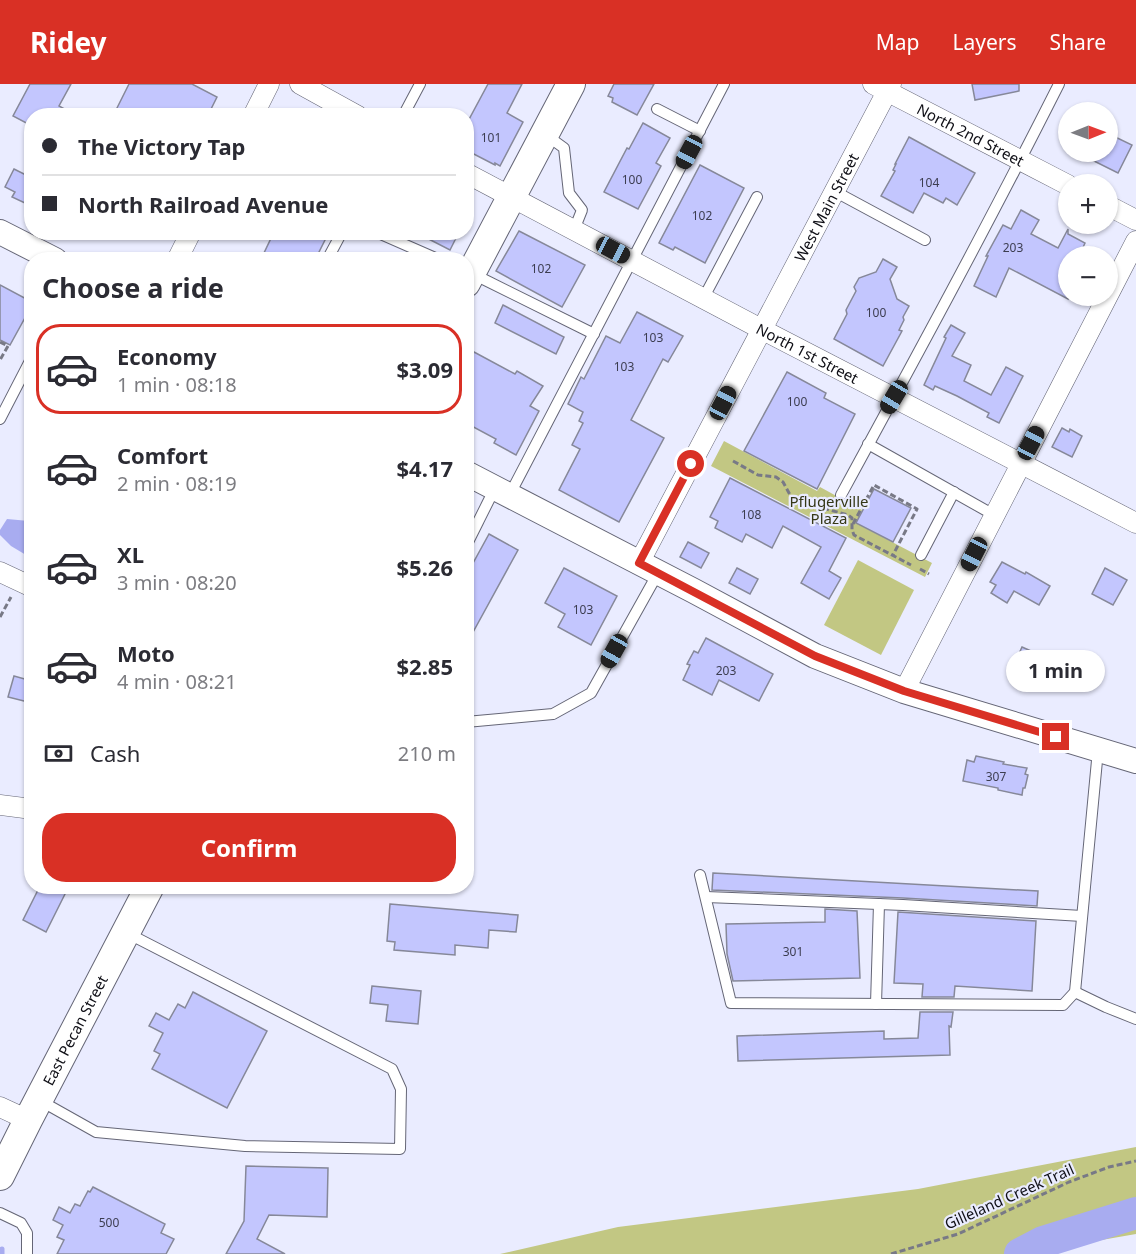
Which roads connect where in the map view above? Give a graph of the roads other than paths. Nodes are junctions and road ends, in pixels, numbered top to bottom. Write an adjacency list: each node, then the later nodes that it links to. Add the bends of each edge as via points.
1 (269, 84): 8 (street)
2 (300, 84): 9 (street)
3 (420, 84): 10 (lane)
4 (571, 84): 13 (main road)
5 (724, 84): 12 (lane)
6 (1059, 84): 14 (lane)
7 (883, 86): 14 (street, North 2nd Street); 17 (street, West Main Street)
8 (257, 108)
9 (344, 108)
10 (407, 108)
11 (657, 109): 12 (lane)
12 (700, 131): 29 (lane)
13 (544, 134): 19 (main road); 22 (lane, via 564,148 569,193 582,210)
14 (1020, 161): 16 (street, North 2nd Street); 36 (lane)
15 (474, 177): 19 (street, North 1st Street)
16 (1058, 180)
17 (834, 191): 25 (lane); 33 (street, West Main Street)
18 (757, 196): 32 (lane)
19 (511, 197): 22 (street, North 1st Street); 30 (main road)
20 (1118, 211): 21 (street)
21 (1136, 220)
22 (574, 230): 29 (street, North 1st Street)
23 (0, 232): 27 (street)
24 (394, 240): 28 (lane)
25 (925, 240)
26 (1136, 241): 39 (street)
27 (39, 252)
28 (421, 252)
29 (632, 261): 32 (street, North 1st Street); 34 (lane)
30 (474, 265)
31 (474, 279): 34 (lane)
32 (703, 298): 33 (street, North 1st Street)
33 (761, 329): 36 (street, North 1st Street); 48 (street, West Main Street)
34 (594, 334): 41 (lane)
35 (24, 372): 37 (lane)
36 (894, 397): 38 (lane); 39 (street, North 1st Street)
37 (0, 419)
38 (868, 444): 42 (lane); 43 (lane)
39 (1020, 463): 44 (street); 45 (street, North 1st Street)
40 (474, 477): 41 (street)
41 (502, 492): 46 (lane); 48 (street)
42 (954, 492): 44 (lane); 47 (lane)
43 (840, 495)
44 (994, 515): 51 (street)
45 (1136, 523)
46 (474, 525)
47 (921, 555)
48 (649, 568): 51 (street, via 815,656); 52 (lane, via 591,693 553,714)
49 (4, 581): 50 (street)
50 (24, 585)
51 (904, 691): 53 (street)
52 (474, 721)
53 (1098, 750): 54 (street); 61 (lane)
54 (1135, 758)
55 (0, 805): 56 (street)
56 (24, 808)
57 (700, 875): 59 (lane)
58 (146, 894): 62 (main road, East Pecan Street)
59 (706, 897): 60 (lane); 64 (lane, via 731,1003)
60 (879, 904): 61 (lane); 64 (lane)
61 (1082, 916): 63 (lane)
62 (126, 933): 67 (main road, East Pecan Street); 67 (lane, via 392,1069 401,1089 399,1149 245,1146 96,1132)
63 (1074, 992): 64 (lane, via 1063,1005); 65 (lane)
64 (876, 1004)
65 (1136, 1019)
66 (0, 1107): 67 (street)
67 (33, 1110): 68 (main road, East Pecan Street)
68 (0, 1176)
69 (0, 1213): 70 (lane, via 21,1223 27,1233)
70 (27, 1254)

